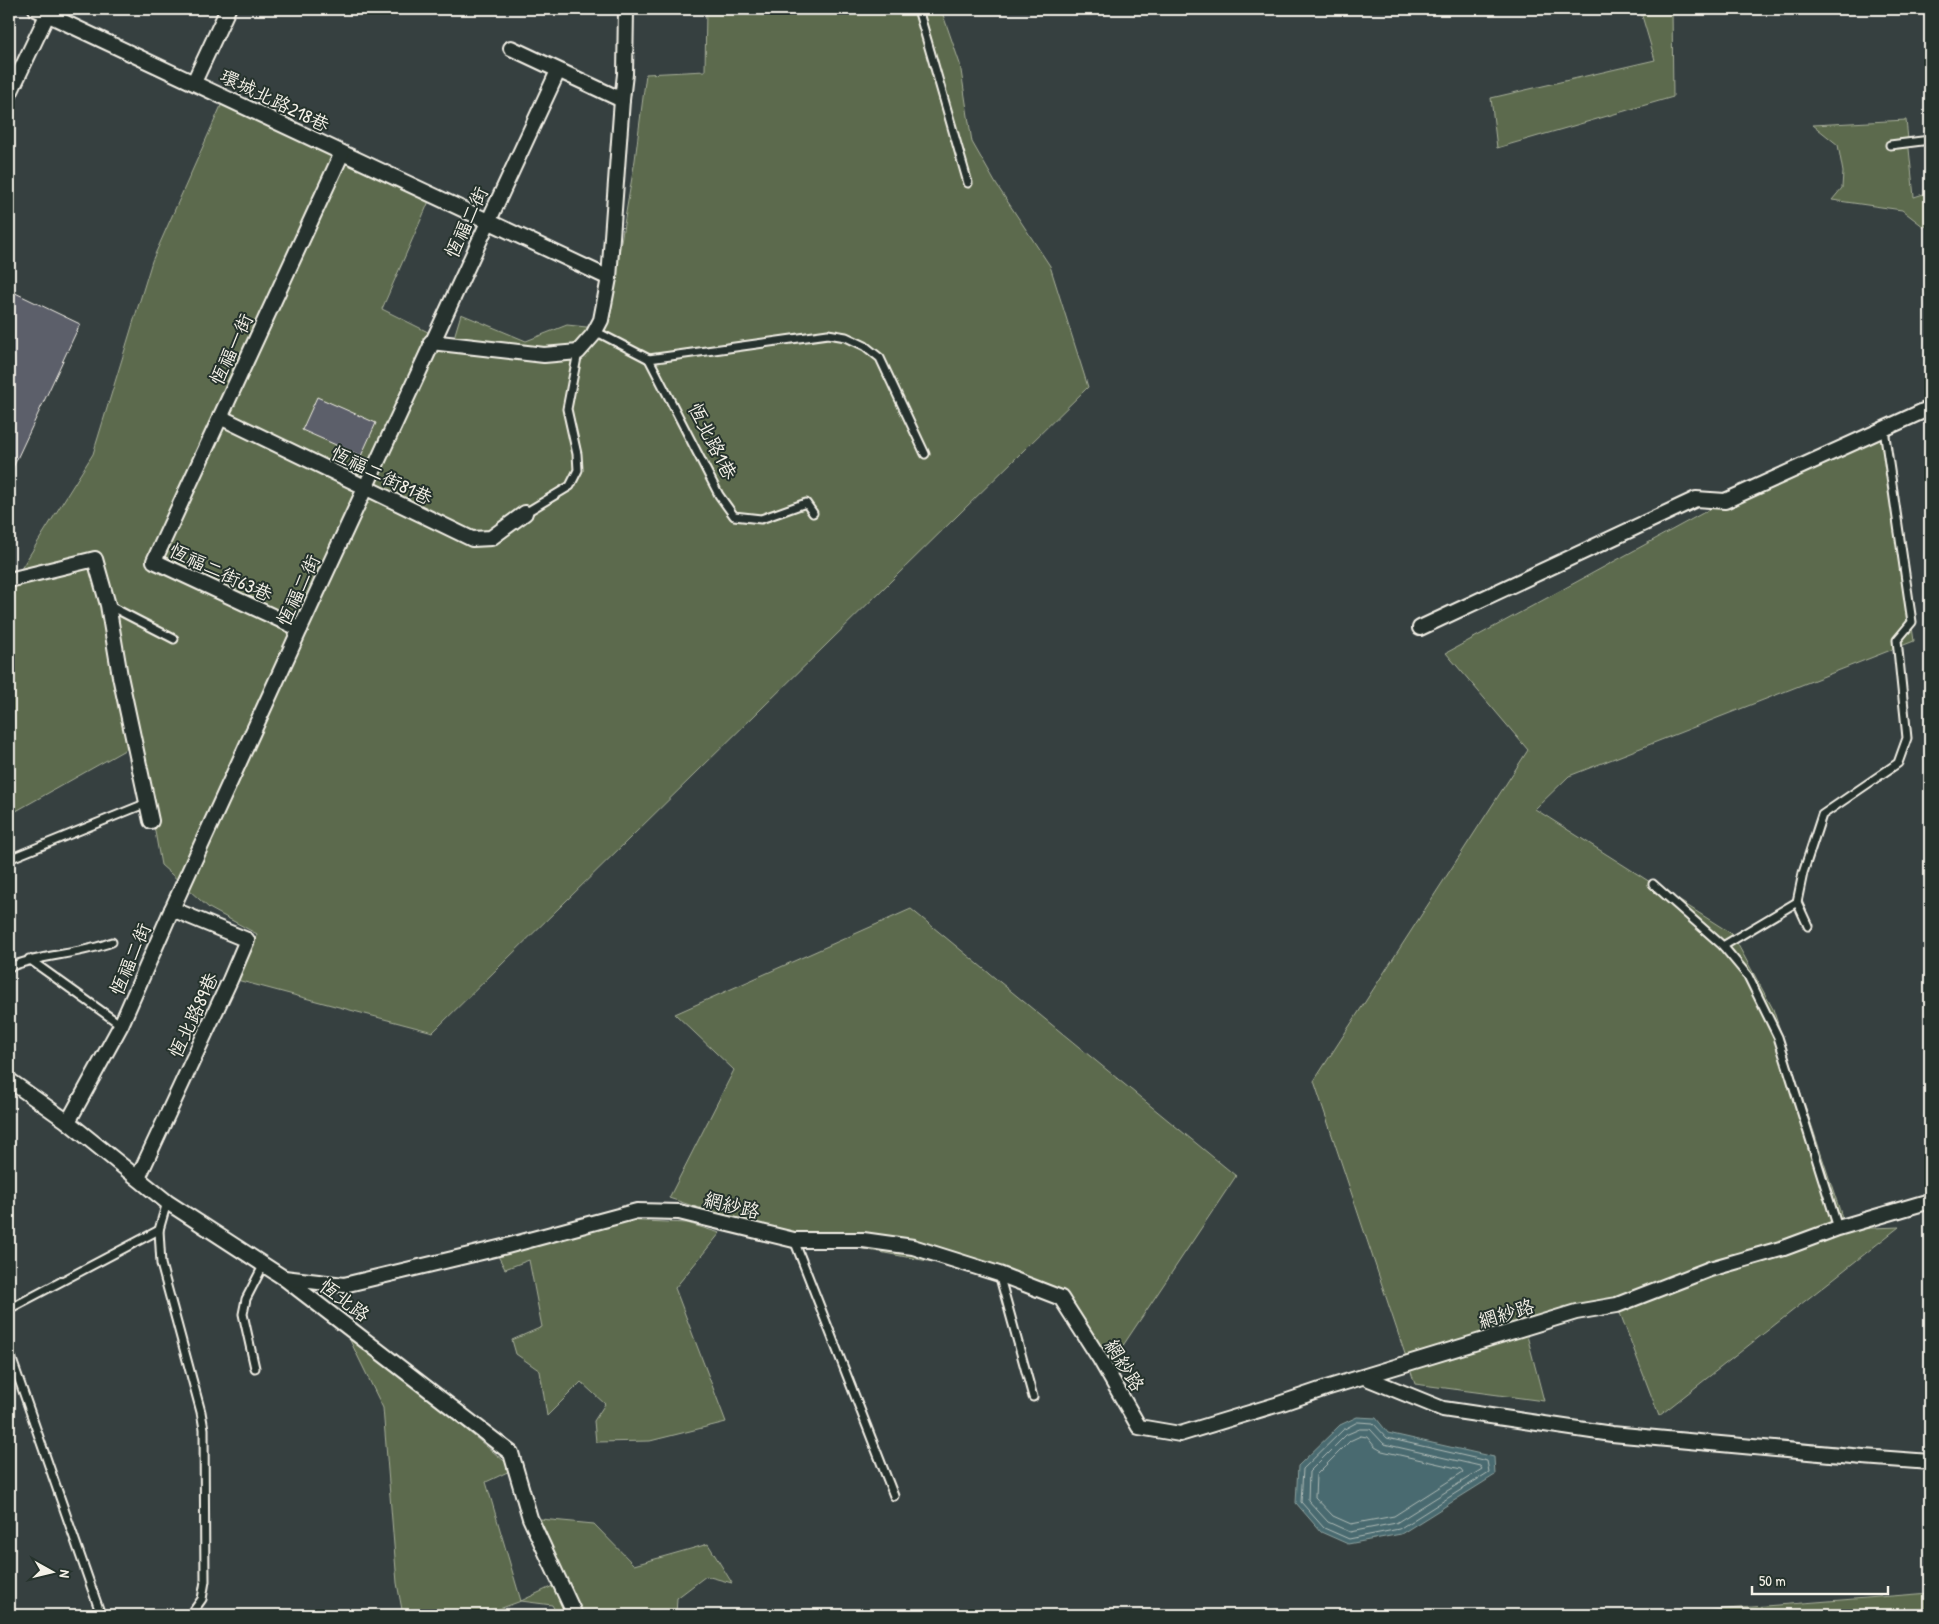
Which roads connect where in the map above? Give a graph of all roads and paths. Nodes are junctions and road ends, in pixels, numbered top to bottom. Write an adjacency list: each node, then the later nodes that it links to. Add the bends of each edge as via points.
1 (228, 9): 7 (street)
2 (626, 9): 9 (street)
3 (918, 9): 13 (lane)
4 (44, 11): 7 (street, 環城北路218巷); 8 (street)
5 (511, 48): 6 (street)
6 (558, 71): 9 (street); 14 (street, 恆福二街)
7 (194, 82): 12 (street, 環城北路218巷)
8 (9, 95)
9 (622, 100): 15 (street)
10 (1930, 140): 11 (lane)
11 (1890, 145)
12 (342, 153): 14 (street, 環城北路218巷); 21 (street, 恆福一街)
13 (968, 183)
14 (487, 220): 15 (street, 環城北路218巷); 17 (street, 恆福二街)
15 (609, 278): 16 (street, via 604,310)
16 (595, 331): 18 (street); 19 (lane)
17 (431, 342): 18 (street, via 544,355); 24 (street, 恆福二街)
18 (578, 352): 25 (lane, via 567,409 578,470 570,486)
19 (649, 359): 23 (lane, via 828,334 846,337 880,358); 26 (lane, 恆北路1巷, via 719,495 734,516 761,519 806,503)
20 (1930, 408): 22 (street)
21 (220, 417): 24 (street, 恆福二街81巷); 27 (street, 恆福一街)
22 (1884, 429): 30 (street, via 1725,501 1696,499); 37 (lane, via 1912,622 1897,640 1907,738 1898,763 1822,815)
23 (925, 454)
24 (366, 488): 25 (street, 恆福二街81巷, via 472,539 491,538); 31 (street, 恆福二街)
25 (525, 513)
26 (814, 513)
27 (154, 561): 31 (street, 恆福二街63巷)
28 (9, 580): 29 (street, via 95,559)
29 (108, 605): 32 (lane); 33 (street)
30 (1420, 628)
31 (300, 629): 38 (street, 恆福二街)
32 (174, 639)
33 (147, 803): 34 (street); 35 (lane)
34 (151, 821)
35 (9, 859)
36 (1653, 884): 41 (lane)
37 (1797, 902): 39 (lane); 41 (lane)
38 (172, 909): 44 (street, 恆福二街); 47 (street, 恆北路89巷, via 247,940)
39 (1808, 926)
40 (112, 942): 42 (lane, via 98,948)
41 (1723, 946): 50 (lane, via 1748,976 1778,1037)
42 (29, 959): 43 (lane); 44 (lane)
43 (9, 967)
44 (122, 1025): 46 (street, 恆福二街)
45 (9, 1080): 46 (street, 恆北路)
46 (68, 1122): 47 (street, 恆北路)
47 (138, 1178): 49 (street, 恆北路)
48 (1930, 1200): 50 (street, 網紗路)
49 (167, 1202): 51 (lane); 53 (street, 恆北路)
50 (1838, 1228): 59 (street, 網紗路, via 1784,1248 1710,1269 1617,1305 1576,1312)
51 (159, 1230): 56 (lane); 63 (lane, via 161,1264 204,1429 205,1581 202,1599)
52 (794, 1240): 54 (street, 網紗路, via 863,1240 904,1246); 55 (street, 網紗路, via 679,1212 637,1211 344,1285); 62 (lane)
53 (264, 1264): 55 (street, 恆北路); 58 (lane, via 246,1299 243,1314)
54 (998, 1274): 59 (street, 網紗路, via 1062,1298 1139,1427 1180,1434); 60 (lane)
55 (284, 1278): 65 (street, 恆北路, via 511,1452 530,1518)
56 (9, 1309)
57 (9, 1351): 64 (lane)
58 (255, 1368)
59 (1364, 1377): 61 (street, via 1443,1409 1612,1434)
60 (1033, 1397)
61 (1930, 1462)
62 (894, 1496)
63 (192, 1613)
64 (100, 1615)
65 (575, 1615)

